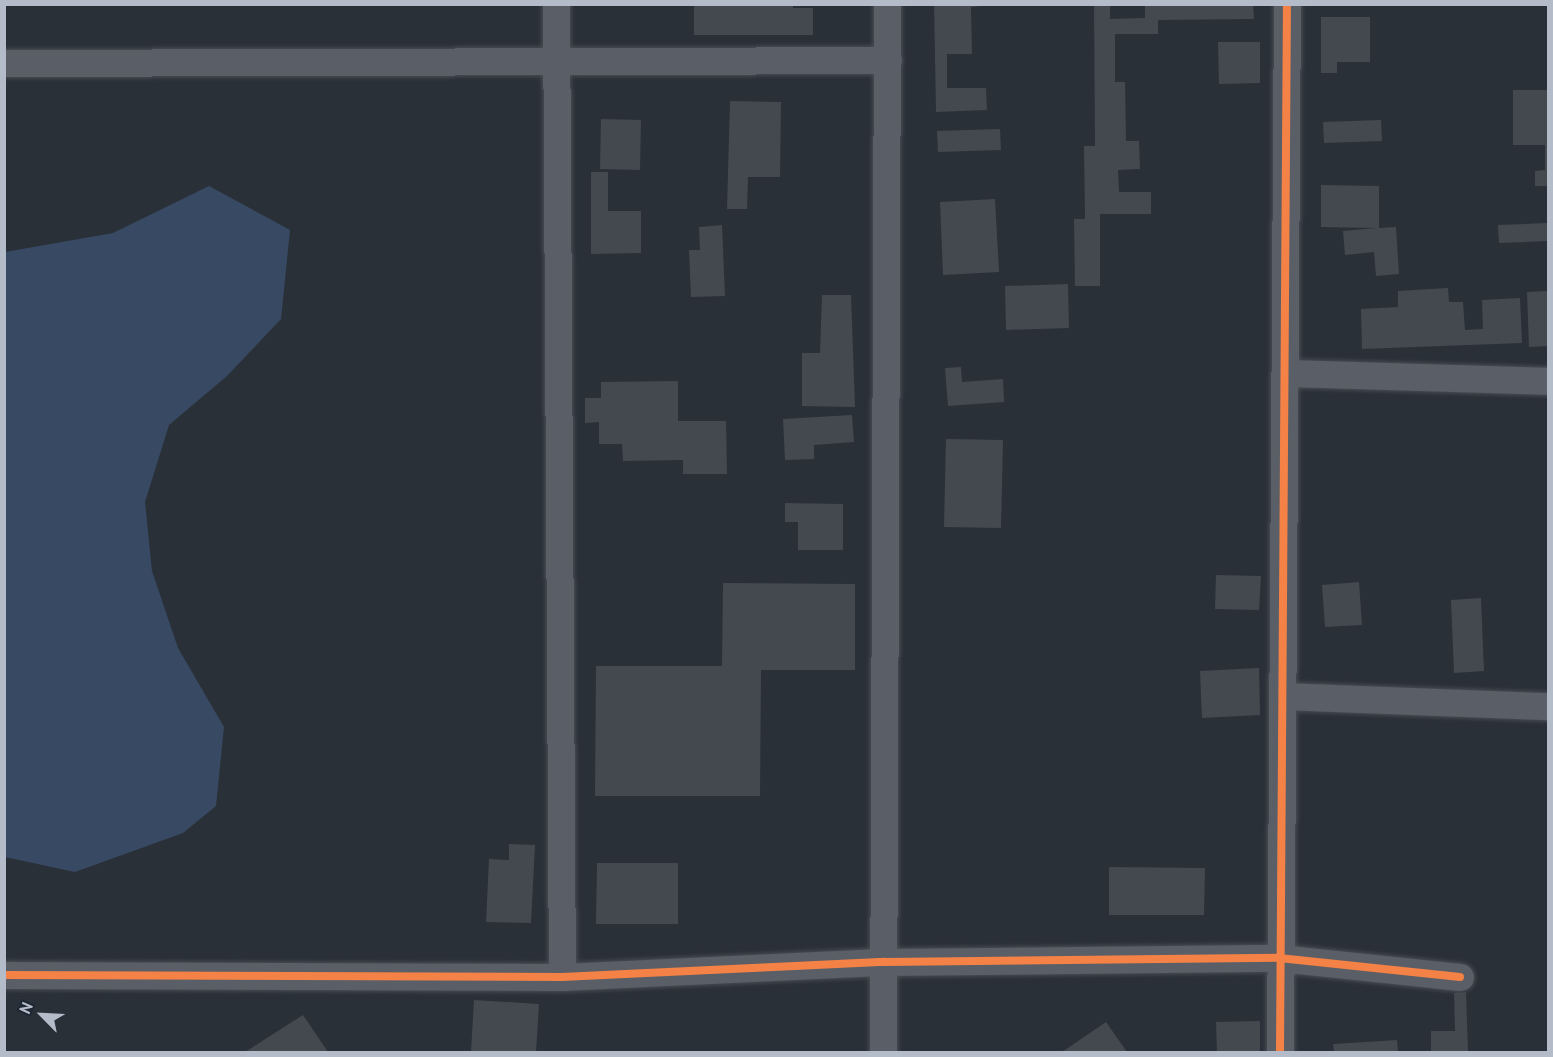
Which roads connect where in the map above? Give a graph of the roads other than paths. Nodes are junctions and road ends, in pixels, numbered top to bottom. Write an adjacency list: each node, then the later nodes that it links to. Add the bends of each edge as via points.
1 (556, 4): 6 (street)
2 (887, 4): 4 (street)
3 (1287, 4): 7 (street)
4 (888, 60): 6 (street); 12 (street)
5 (4, 63): 6 (street)
6 (556, 64): 15 (street)
7 (1285, 373): 8 (street); 9 (street)
8 (1548, 381)
9 (1283, 696): 10 (street); 11 (street)
10 (1548, 706)
11 (1279, 958): 12 (street); 14 (street); 17 (street)
12 (885, 962): 15 (street); 16 (street)
13 (4, 975): 15 (street)
14 (1460, 976)
15 (562, 977)
16 (883, 1053)
17 (1280, 1053)

